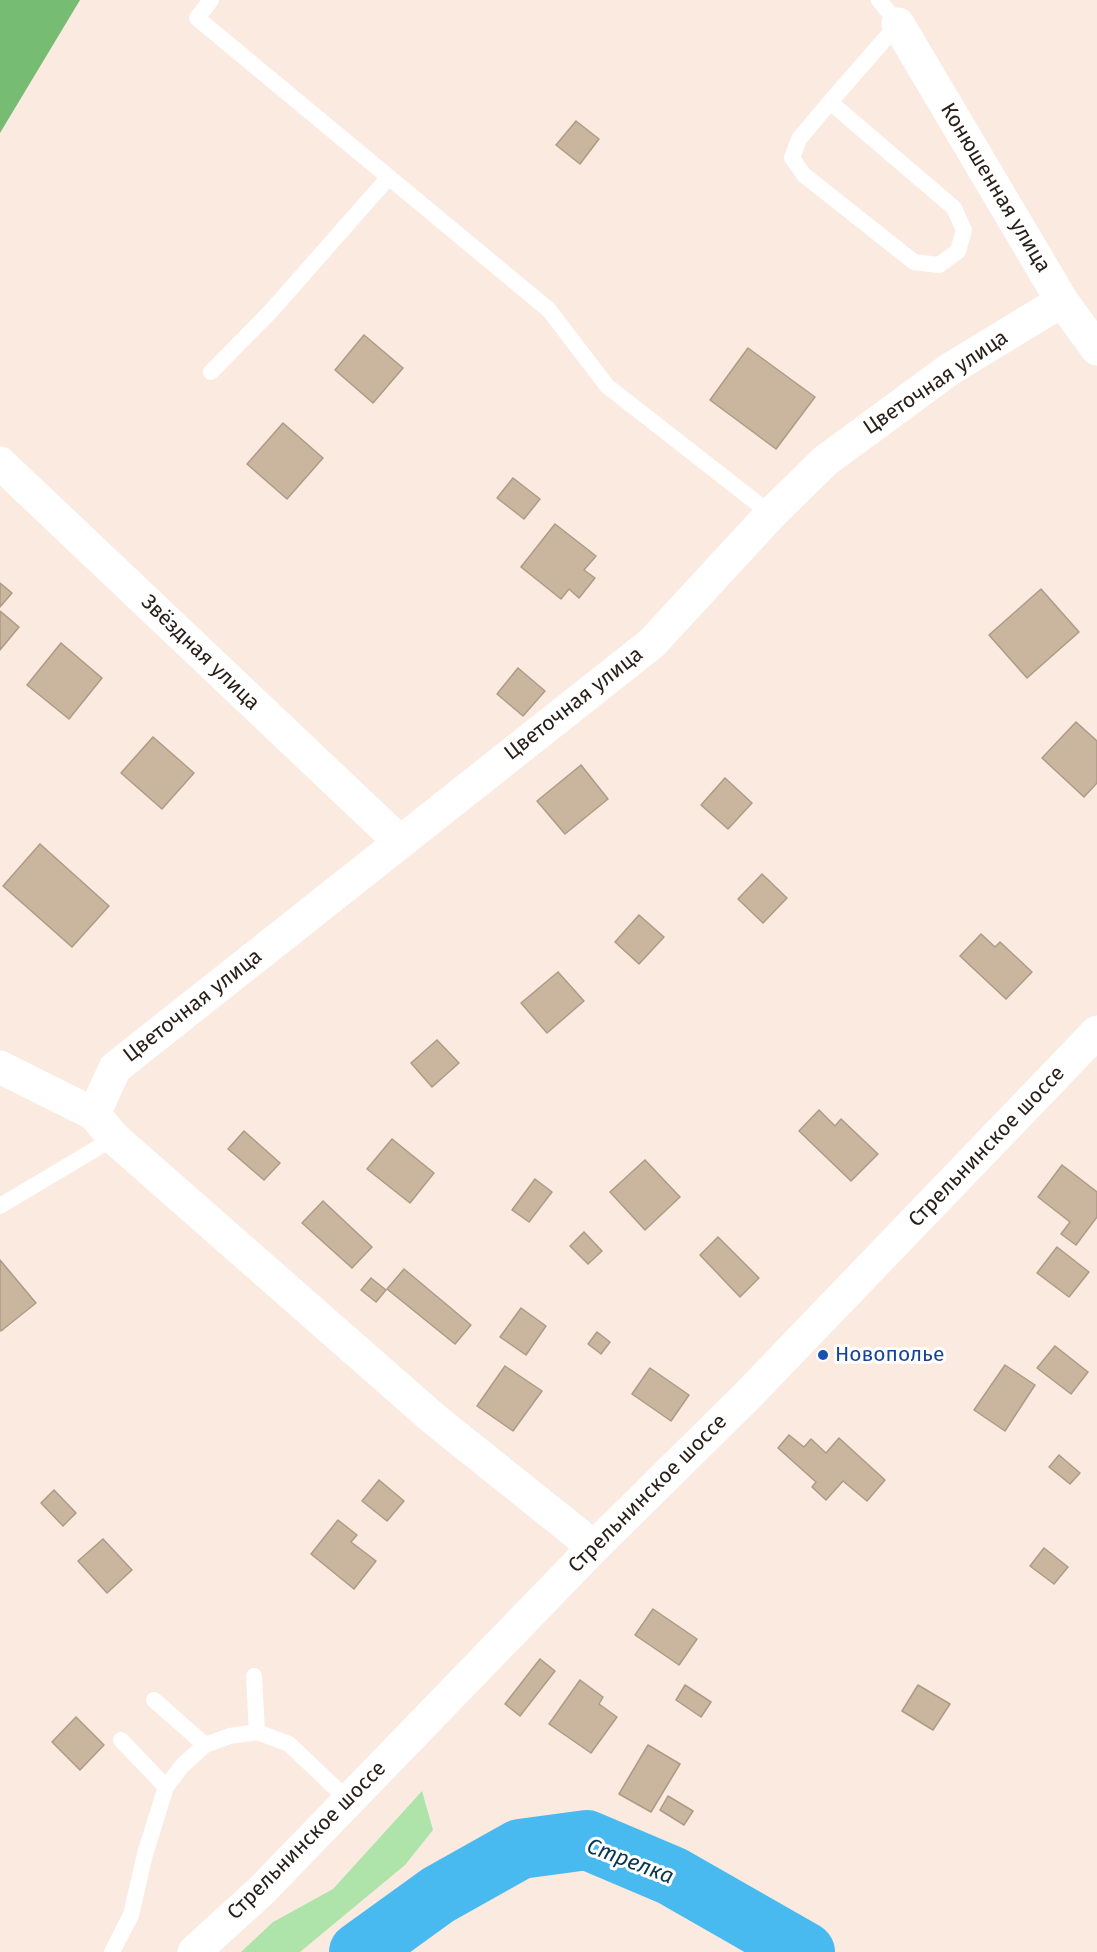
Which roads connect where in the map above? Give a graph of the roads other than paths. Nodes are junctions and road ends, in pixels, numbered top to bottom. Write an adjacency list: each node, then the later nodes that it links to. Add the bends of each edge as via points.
1 (211, 0): 4 (lane, via 197,18)
2 (889, 12): 3 (lane); 5 (street, Конюшенная улица)
3 (830, 102): 3 (lane, via 799,139 792,158 804,175 914,262 939,265 958,251 964,230 954,208)
4 (389, 177): 7 (lane); 9 (lane, via 549,310 607,386)
5 (1062, 301): 6 (street, Конюшенная улица); 9 (street, Цветочная улица, via 950,369 825,460)
6 (1097, 349)
7 (212, 372)
8 (0, 463): 10 (street, Звёздная улица)
9 (771, 514): 10 (street, Цветочная улица, via 652,643)
10 (400, 842): 13 (street, Цветочная улица, via 115,1068)
11 (1097, 1032): 15 (street, Стрельнинское шоссе, via 755,1388)
12 (0, 1068): 13 (street)
13 (104, 1126): 14 (lane); 15 (street, via 434,1419)
14 (0, 1206)
15 (594, 1547): 22 (street, Стрельнинское шоссе)
16 (254, 1676): 18 (lane)
17 (154, 1700): 20 (lane)
18 (257, 1732): 20 (lane); 22 (lane, via 289,1744)
19 (121, 1740): 21 (lane)
20 (205, 1745): 21 (lane)
21 (166, 1787): 23 (lane, via 131,1915)
22 (350, 1801): 24 (street, Стрельнинское шоссе)
23 (112, 1952)
24 (194, 1952)

